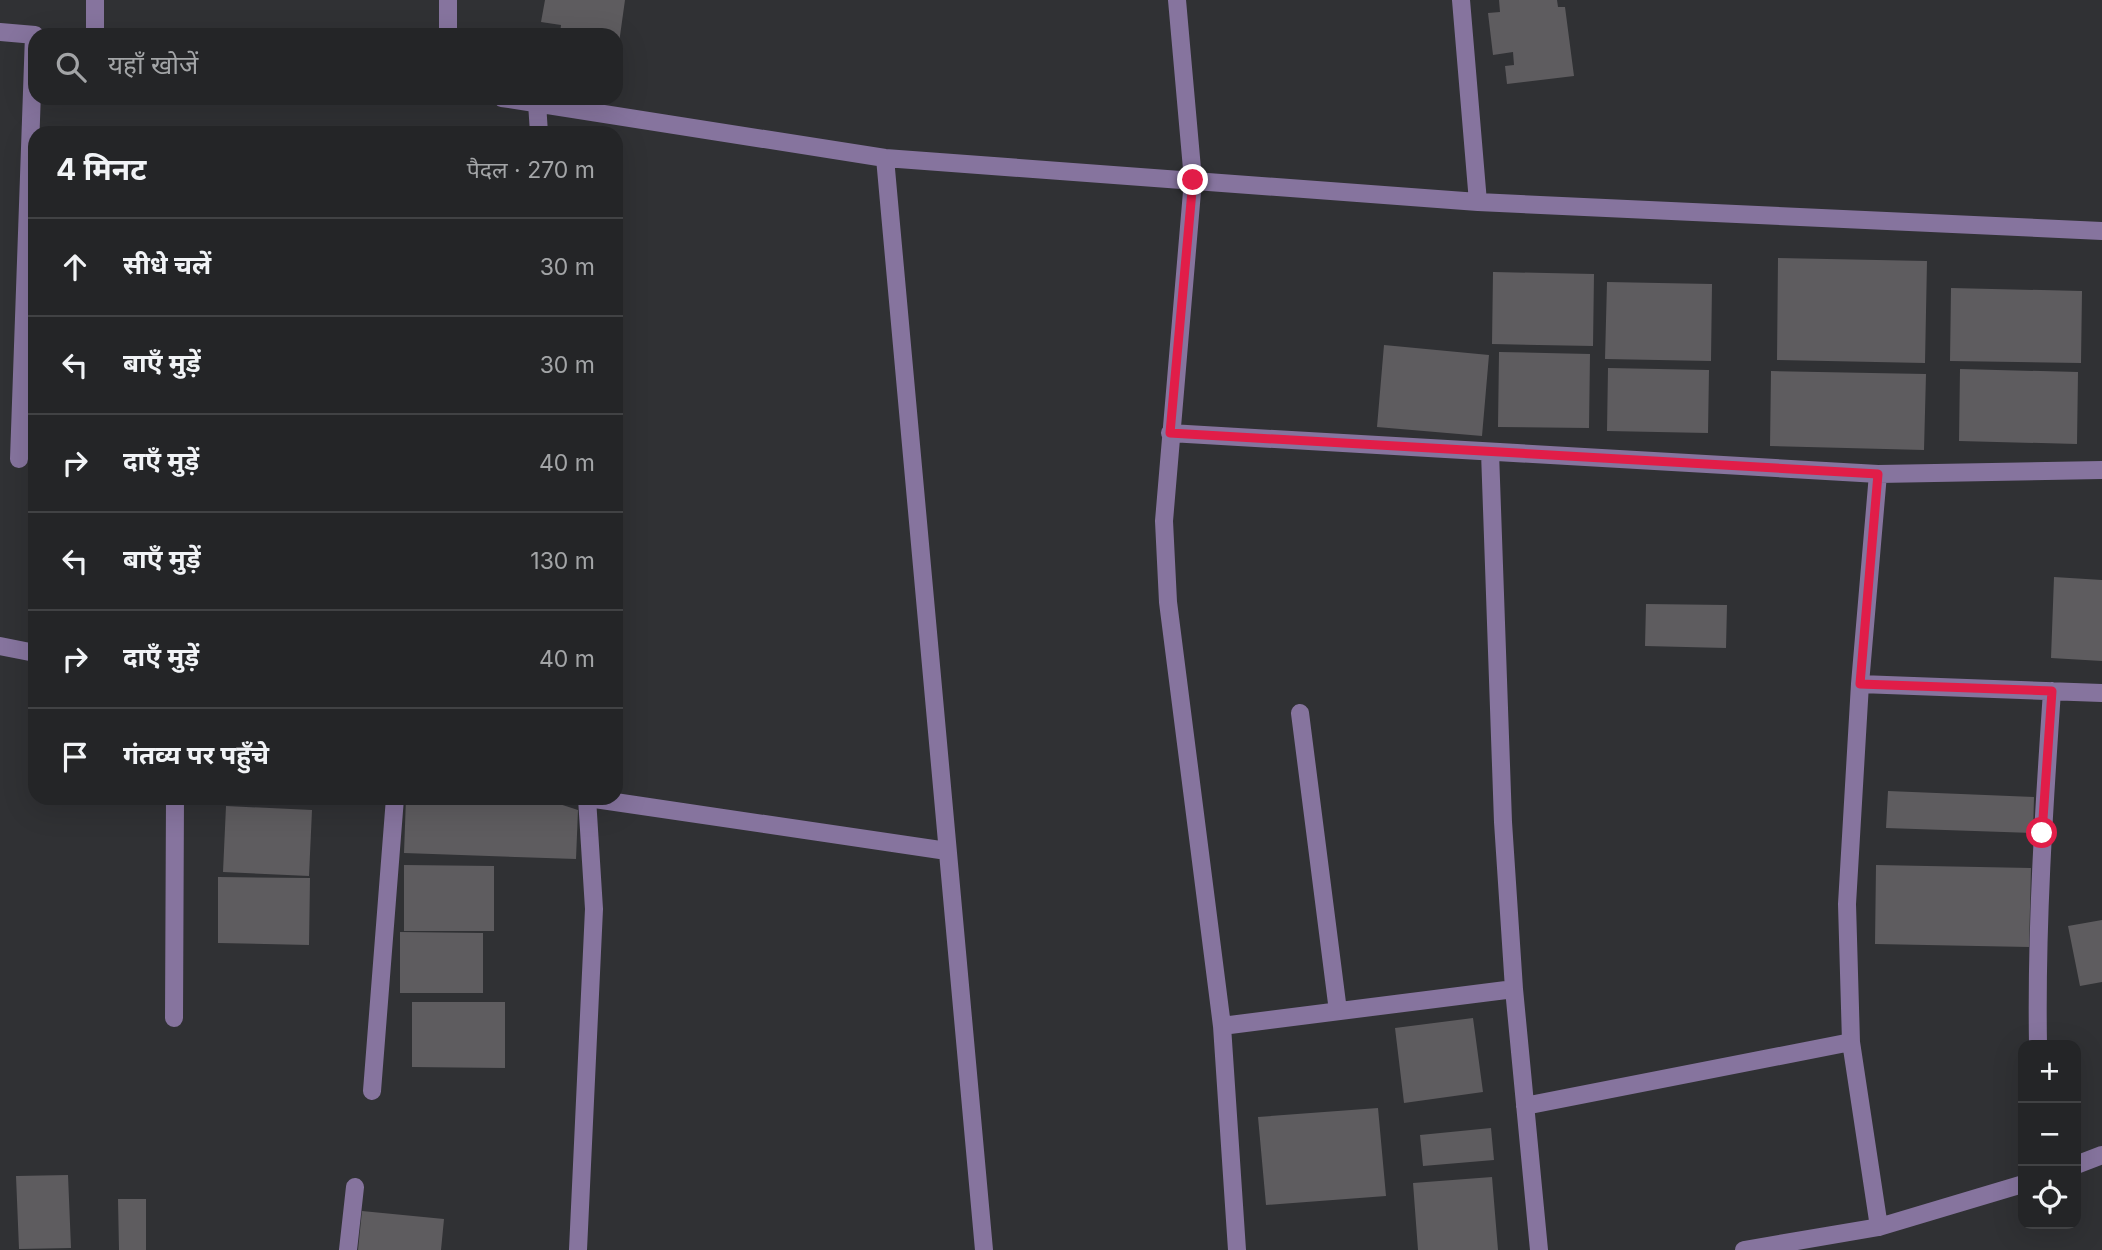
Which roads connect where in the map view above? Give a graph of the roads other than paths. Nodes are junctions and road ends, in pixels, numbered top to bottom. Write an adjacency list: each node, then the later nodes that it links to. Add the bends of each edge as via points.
1 (95, 0): 5 (street)
2 (448, 0): 6 (street)
3 (1177, 0): 15 (street)
4 (1461, 0): 16 (street)
5 (94, 28)
6 (448, 28)
7 (0, 32): 8 (street)
8 (28, 34)
9 (32, 105): 12 (street)
10 (537, 105): 13 (street)
11 (550, 105): 14 (street)
12 (31, 126)
13 (539, 126)
14 (885, 158): 15 (street); 34 (street)
15 (1193, 180): 16 (street); 19 (street)
16 (1478, 202): 18 (street)
17 (28, 205): 21 (street)
18 (2102, 231)
19 (1170, 433): 20 (street); 38 (street, via 1164,521 1168,602)
20 (1490, 452): 23 (street); 35 (street, via 1503,822)
21 (19, 459)
22 (2102, 470): 23 (street)
23 (1878, 474): 26 (street)
24 (0, 646): 25 (street)
25 (28, 652)
26 (1860, 684): 27 (street); 40 (street, via 1847,904)
27 (2052, 691): 28 (street); 39 (street, via 2042,833)
28 (2102, 692)
29 (1300, 713): 36 (street)
30 (623, 803): 34 (street)
31 (175, 805): 37 (street)
32 (394, 805): 41 (street)
33 (588, 805): 49 (street, via 594,909)
34 (947, 851): 50 (street)
35 (1514, 989): 36 (street); 42 (street)
36 (1338, 1011): 38 (street)
37 (174, 1018)
38 (1223, 1026): 51 (street)
39 (2038, 1040)
40 (1851, 1042): 42 (street); 47 (street)
41 (372, 1091)
42 (1525, 1106): 52 (street)
43 (2102, 1155): 44 (street)
44 (2081, 1163)
45 (2018, 1185): 47 (street)
46 (355, 1187): 48 (street)
47 (1879, 1227): 53 (street)
48 (348, 1250)
49 (578, 1250)
50 (984, 1250)
51 (1237, 1250)
52 (1539, 1250)
53 (1744, 1250)

